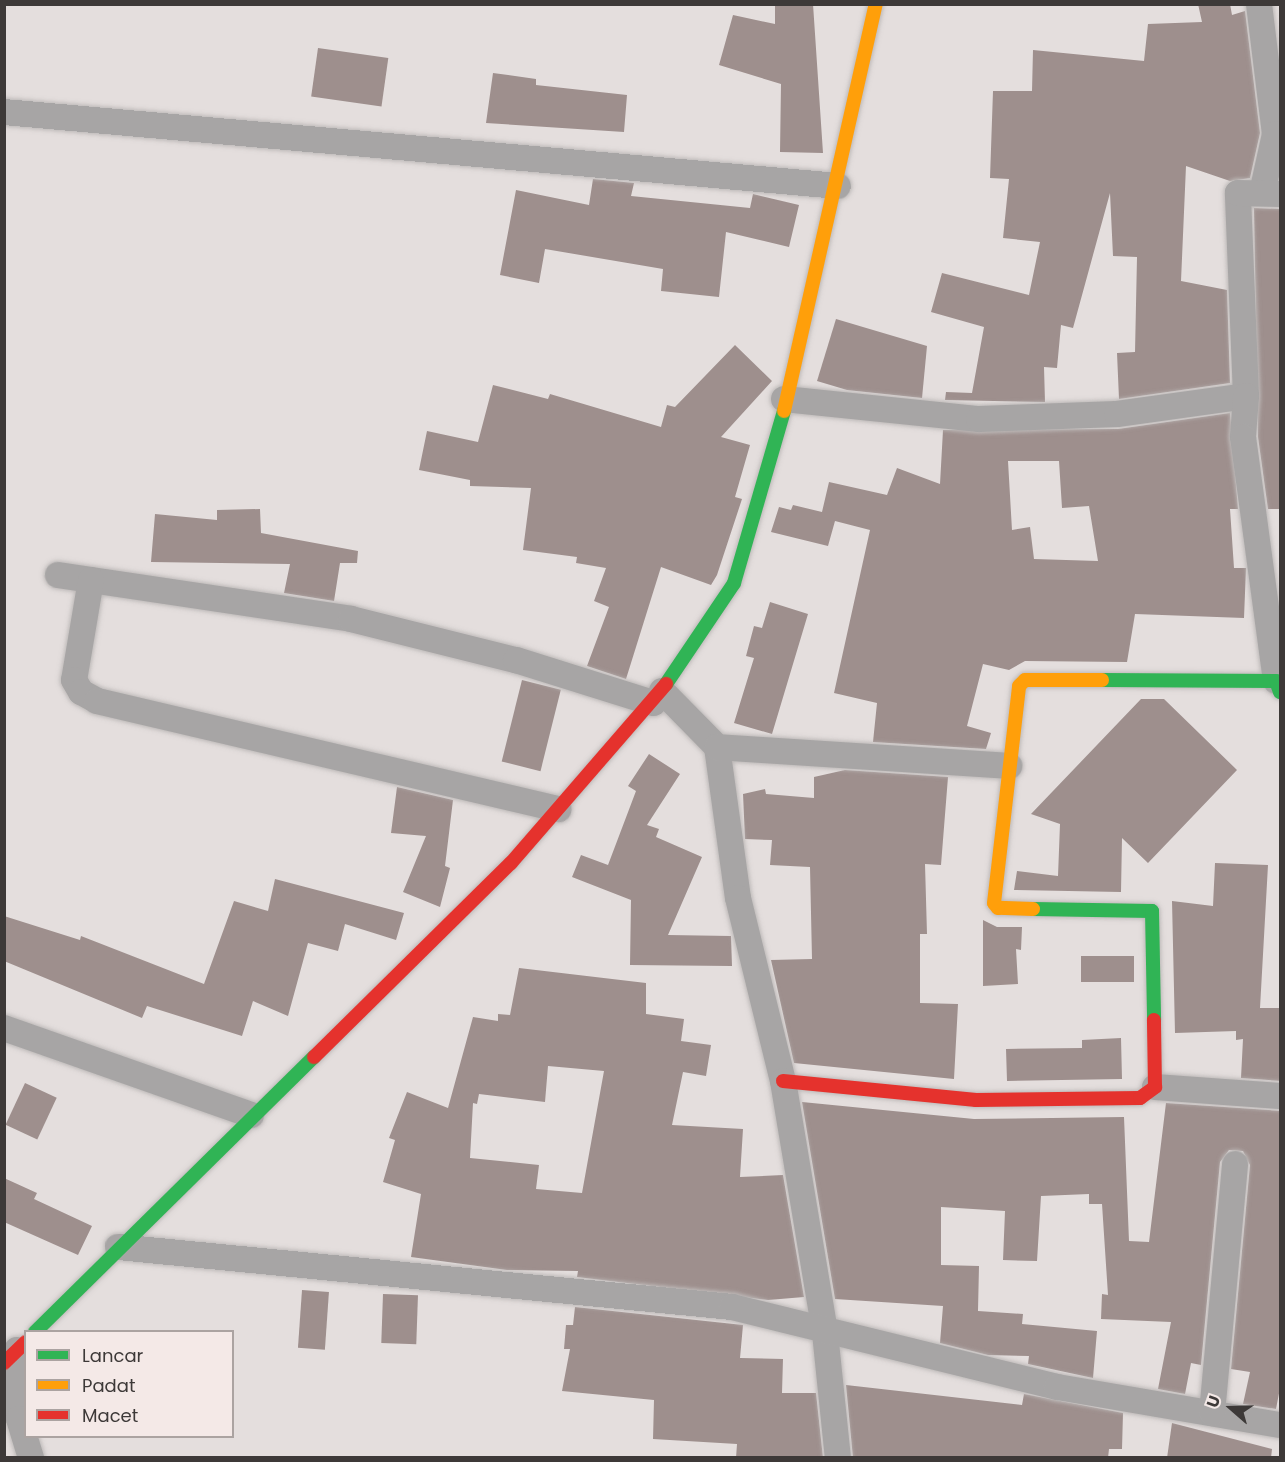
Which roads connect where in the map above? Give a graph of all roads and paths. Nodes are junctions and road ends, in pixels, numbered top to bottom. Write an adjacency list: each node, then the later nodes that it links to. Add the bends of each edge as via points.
1 (876, 4): 4 (street)
2 (1259, 4): 5 (street, via 1275,134)
3 (4, 112): 4 (street)
4 (838, 186): 7 (street)
5 (1271, 193): 6 (street, via 1238,194)
6 (1246, 396): 7 (street, via 1117,414 979,419); 10 (street, via 1243,436)
7 (784, 399): 11 (street, via 766,486 734,583)
8 (58, 575): 9 (street)
9 (91, 580): 11 (street, via 351,619); 14 (street, via 74,680 81,692 97,701)
10 (1278, 686): 13 (street, via 1025,680)
11 (658, 697): 12 (street); 14 (street)
12 (717, 747): 13 (street); 16 (street, via 738,898)
13 (1009, 766): 17 (street, via 995,906 1152,911)
14 (559, 809): 19 (street, via 395,981)
15 (4, 1028): 19 (street)
16 (783, 1081): 17 (street, via 976,1100 1140,1098); 23 (street)
17 (1155, 1087): 18 (street)
18 (1281, 1096)
19 (251, 1114): 21 (street)
20 (1235, 1164): 25 (street)
21 (118, 1247): 22 (street); 23 (street, via 732,1307)
22 (37, 1330)
23 (825, 1333): 25 (street, via 1057,1387); 30 (street)
24 (16, 1351): 27 (street, via 19,1419)
25 (1212, 1413): 26 (street)
26 (1281, 1425)
27 (24, 1435)
28 (25, 1438): 29 (street)
29 (31, 1458)
30 (838, 1458)

